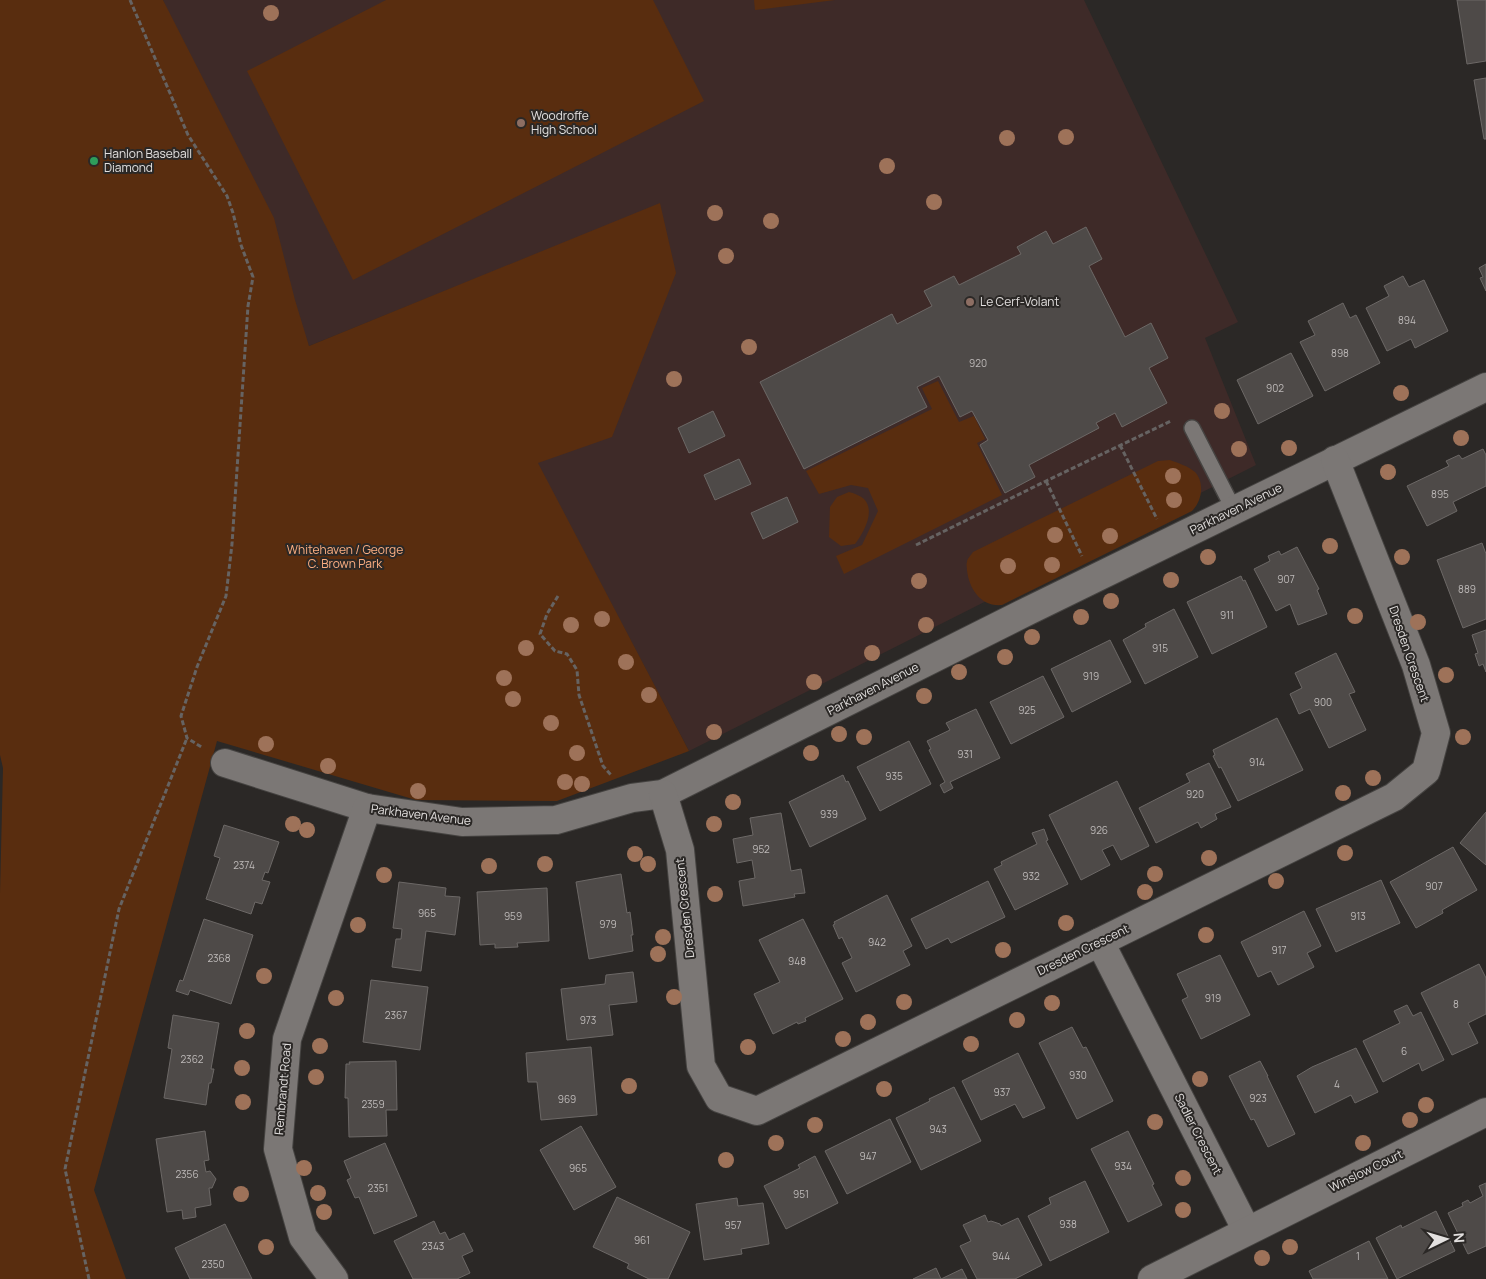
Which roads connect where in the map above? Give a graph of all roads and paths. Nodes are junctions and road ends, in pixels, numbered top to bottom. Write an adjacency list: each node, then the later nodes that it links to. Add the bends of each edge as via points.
1 (130, 0): 13 (path, via 188,135 227,196 240,245 253,277 248,306 226,596 181,716)
2 (1486, 387): 6 (street, Parkhaven Avenue)
3 (1173, 421): 5 (path)
4 (1192, 428): 8 (lane)
5 (1120, 444): 7 (path); 9 (path)
6 (1335, 460): 8 (street, Parkhaven Avenue); 18 (street, Dresden Crescent, via 1419,674 1436,733 1426,771 1394,797)
7 (1046, 481): 10 (path); 11 (path)
8 (1234, 510): 9 (street, Parkhaven Avenue)
9 (1168, 542): 11 (street, Parkhaven Avenue)
10 (916, 546)
11 (1093, 579): 15 (street, Parkhaven Avenue)
12 (558, 596): 16 (path, via 540,634 555,651 567,654 577,670 579,695 603,766)
13 (187, 738): 14 (path); 21 (path, via 119,909 65,1169)
14 (225, 763): 17 (street, Parkhaven Avenue)
15 (663, 794): 16 (street, Parkhaven Avenue); 18 (street, Dresden Crescent, via 680,850 701,1066 719,1098 742,1106 757,1111)
16 (632, 798): 17 (street, Parkhaven Avenue, via 556,820 462,822)
17 (367, 808): 22 (street, Rembrandt Road, via 287,1039 278,1150 303,1236)
18 (1100, 942): 20 (street, Sadler Crescent)
19 (1486, 1112): 20 (street, Winslow Court)
20 (1247, 1231): 23 (street)
21 (90, 1279)
22 (334, 1279)
23 (1152, 1279)

